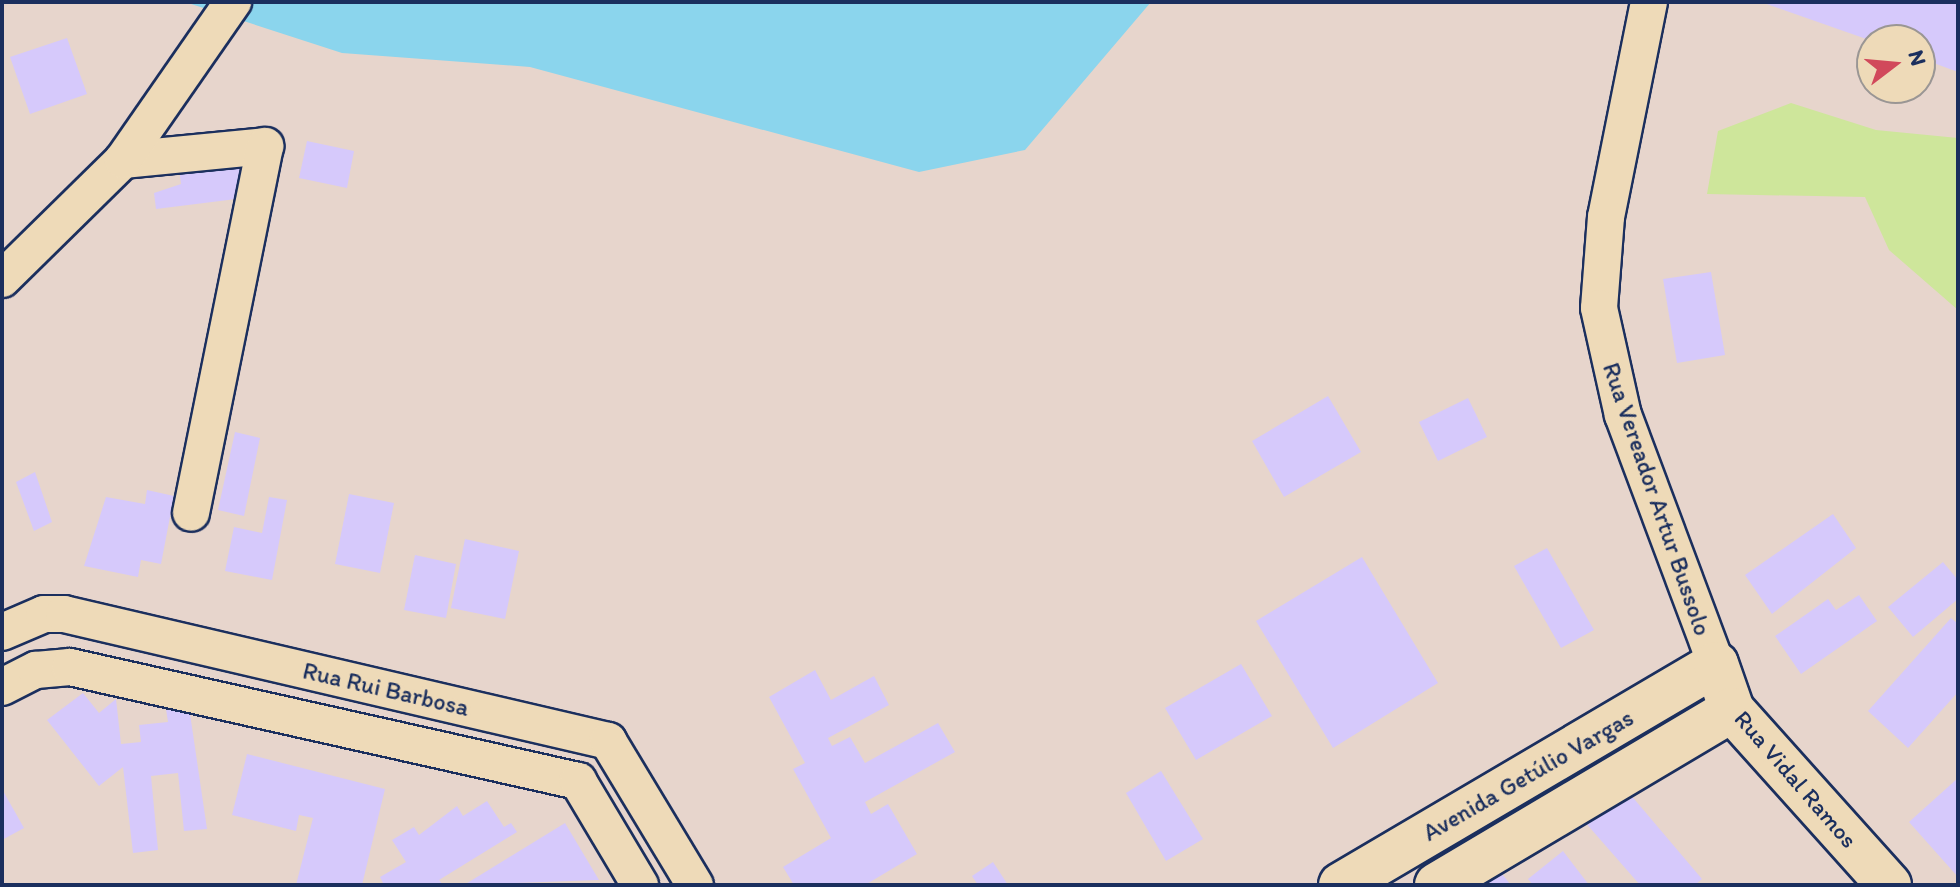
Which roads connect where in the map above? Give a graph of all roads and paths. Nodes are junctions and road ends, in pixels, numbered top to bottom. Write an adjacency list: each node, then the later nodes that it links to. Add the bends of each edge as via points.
1 (233, 2): 3 (street)
2 (1649, 2): 8 (street, Rua Vereador Artur Bussolo, via 1606,217 1599,308 1623,415)
3 (123, 160): 4 (street); 5 (street, via 265,146)
4 (2, 279)
5 (191, 513)
6 (2, 632): 7 (street, Rua Rui Barbosa, via 35,616 64,614)
7 (165, 638): 9 (street, Rua Rui Barbosa); 11 (street)
8 (1716, 664): 13 (street, Rua Vidal Ramos); 18 (street, Avenida Getúlio Vargas)
9 (325, 675): 12 (street, Rua Rui Barbosa); 14 (street)
10 (2, 686): 11 (street, Rua Rui Barbosa, via 54,666)
11 (154, 686): 14 (street, Rua Rui Barbosa)
12 (469, 709): 15 (street); 16 (street, Rua Rui Barbosa, via 608,741)
13 (1732, 710): 19 (street, Avenida Getúlio Vargas); 20 (street, Rua Vidal Ramos)
14 (311, 721): 15 (street, Rua Rui Barbosa)
15 (457, 754): 17 (street, Rua Rui Barbosa, via 578,781)
16 (685, 882)
17 (640, 885)
18 (1341, 885)
19 (1437, 885)
20 (1889, 885)

